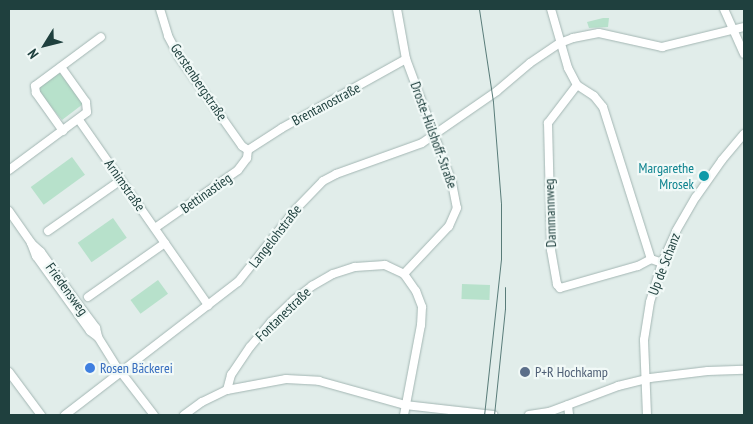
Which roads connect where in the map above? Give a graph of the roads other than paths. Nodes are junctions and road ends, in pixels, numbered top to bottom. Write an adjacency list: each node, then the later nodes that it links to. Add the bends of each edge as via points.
1 (160, 9): 17 (street, Gerstenbergstraße, via 168,36 180,57)
2 (397, 9): 10 (street, Droste-Hülshoff-Straße)
3 (551, 9): 8 (street)
4 (724, 9): 6 (street)
5 (744, 26): 6 (street, Langelohstraße)
6 (735, 30): 8 (street, Langelohstraße, via 662,47 599,33); 9 (street)
7 (101, 38): 11 (street)
8 (560, 43): 12 (street); 16 (street, Langelohstraße)
9 (744, 54)
10 (406, 59): 16 (street, Droste-Hülshoff-Straße); 17 (street, Brentanostraße)
11 (61, 66): 13 (street, via 87,105 87,112); 14 (street, via 37,83 35,89)
12 (577, 85): 24 (street, via 594,96 603,107); 24 (street, Dammannweg, via 548,123 551,250 557,284 560,288 638,266)
13 (78, 120): 14 (street); 19 (street, Arnimstraße)
14 (63, 131): 18 (street)
15 (744, 134): 25 (street, Up de Schanz, via 696,197)
16 (434, 135): 26 (street, Droste-Hülshoff-Straße, via 454,190 456,214 449,226); 28 (street, Langelohstraße, via 412,148 323,181 295,210 245,275)
17 (248, 150): 21 (street, Bettinastieg, via 243,165 232,175)
18 (9, 170)
19 (121, 180): 21 (street, Arnimstraße); 22 (street)
20 (9, 211): 31 (street, Friedensweg, via 96,328 98,337)
21 (155, 228): 23 (street, Arnimstraße)
22 (48, 231)
23 (165, 243): 27 (street); 28 (street, Arnimstraße)
24 (651, 259): 25 (street)
25 (662, 263): 32 (street, Up de Schanz, via 647,315)
26 (404, 274): 33 (street, Fontanestraße, via 384,265 366,265 344,270 312,286 258,337 231,375); 34 (street, via 416,291 422,316)
27 (88, 297)
28 (208, 305): 31 (street, Langelohstraße)
29 (744, 370): 32 (street)
30 (9, 372): 36 (street)
31 (121, 372): 37 (street, Langelohstraße); 38 (street, Friedensweg)
32 (644, 379): 35 (street); 44 (street, Up de Schanz)
33 (227, 390): 34 (street, via 286,379 309,379); 39 (street)
34 (405, 405): 40 (street); 41 (street)
35 (568, 405): 42 (street); 43 (street)
36 (41, 415)
37 (65, 415)
38 (154, 415)
39 (184, 415)
40 (404, 415)
41 (493, 415)
42 (529, 415)
43 (569, 415)
44 (647, 415)

